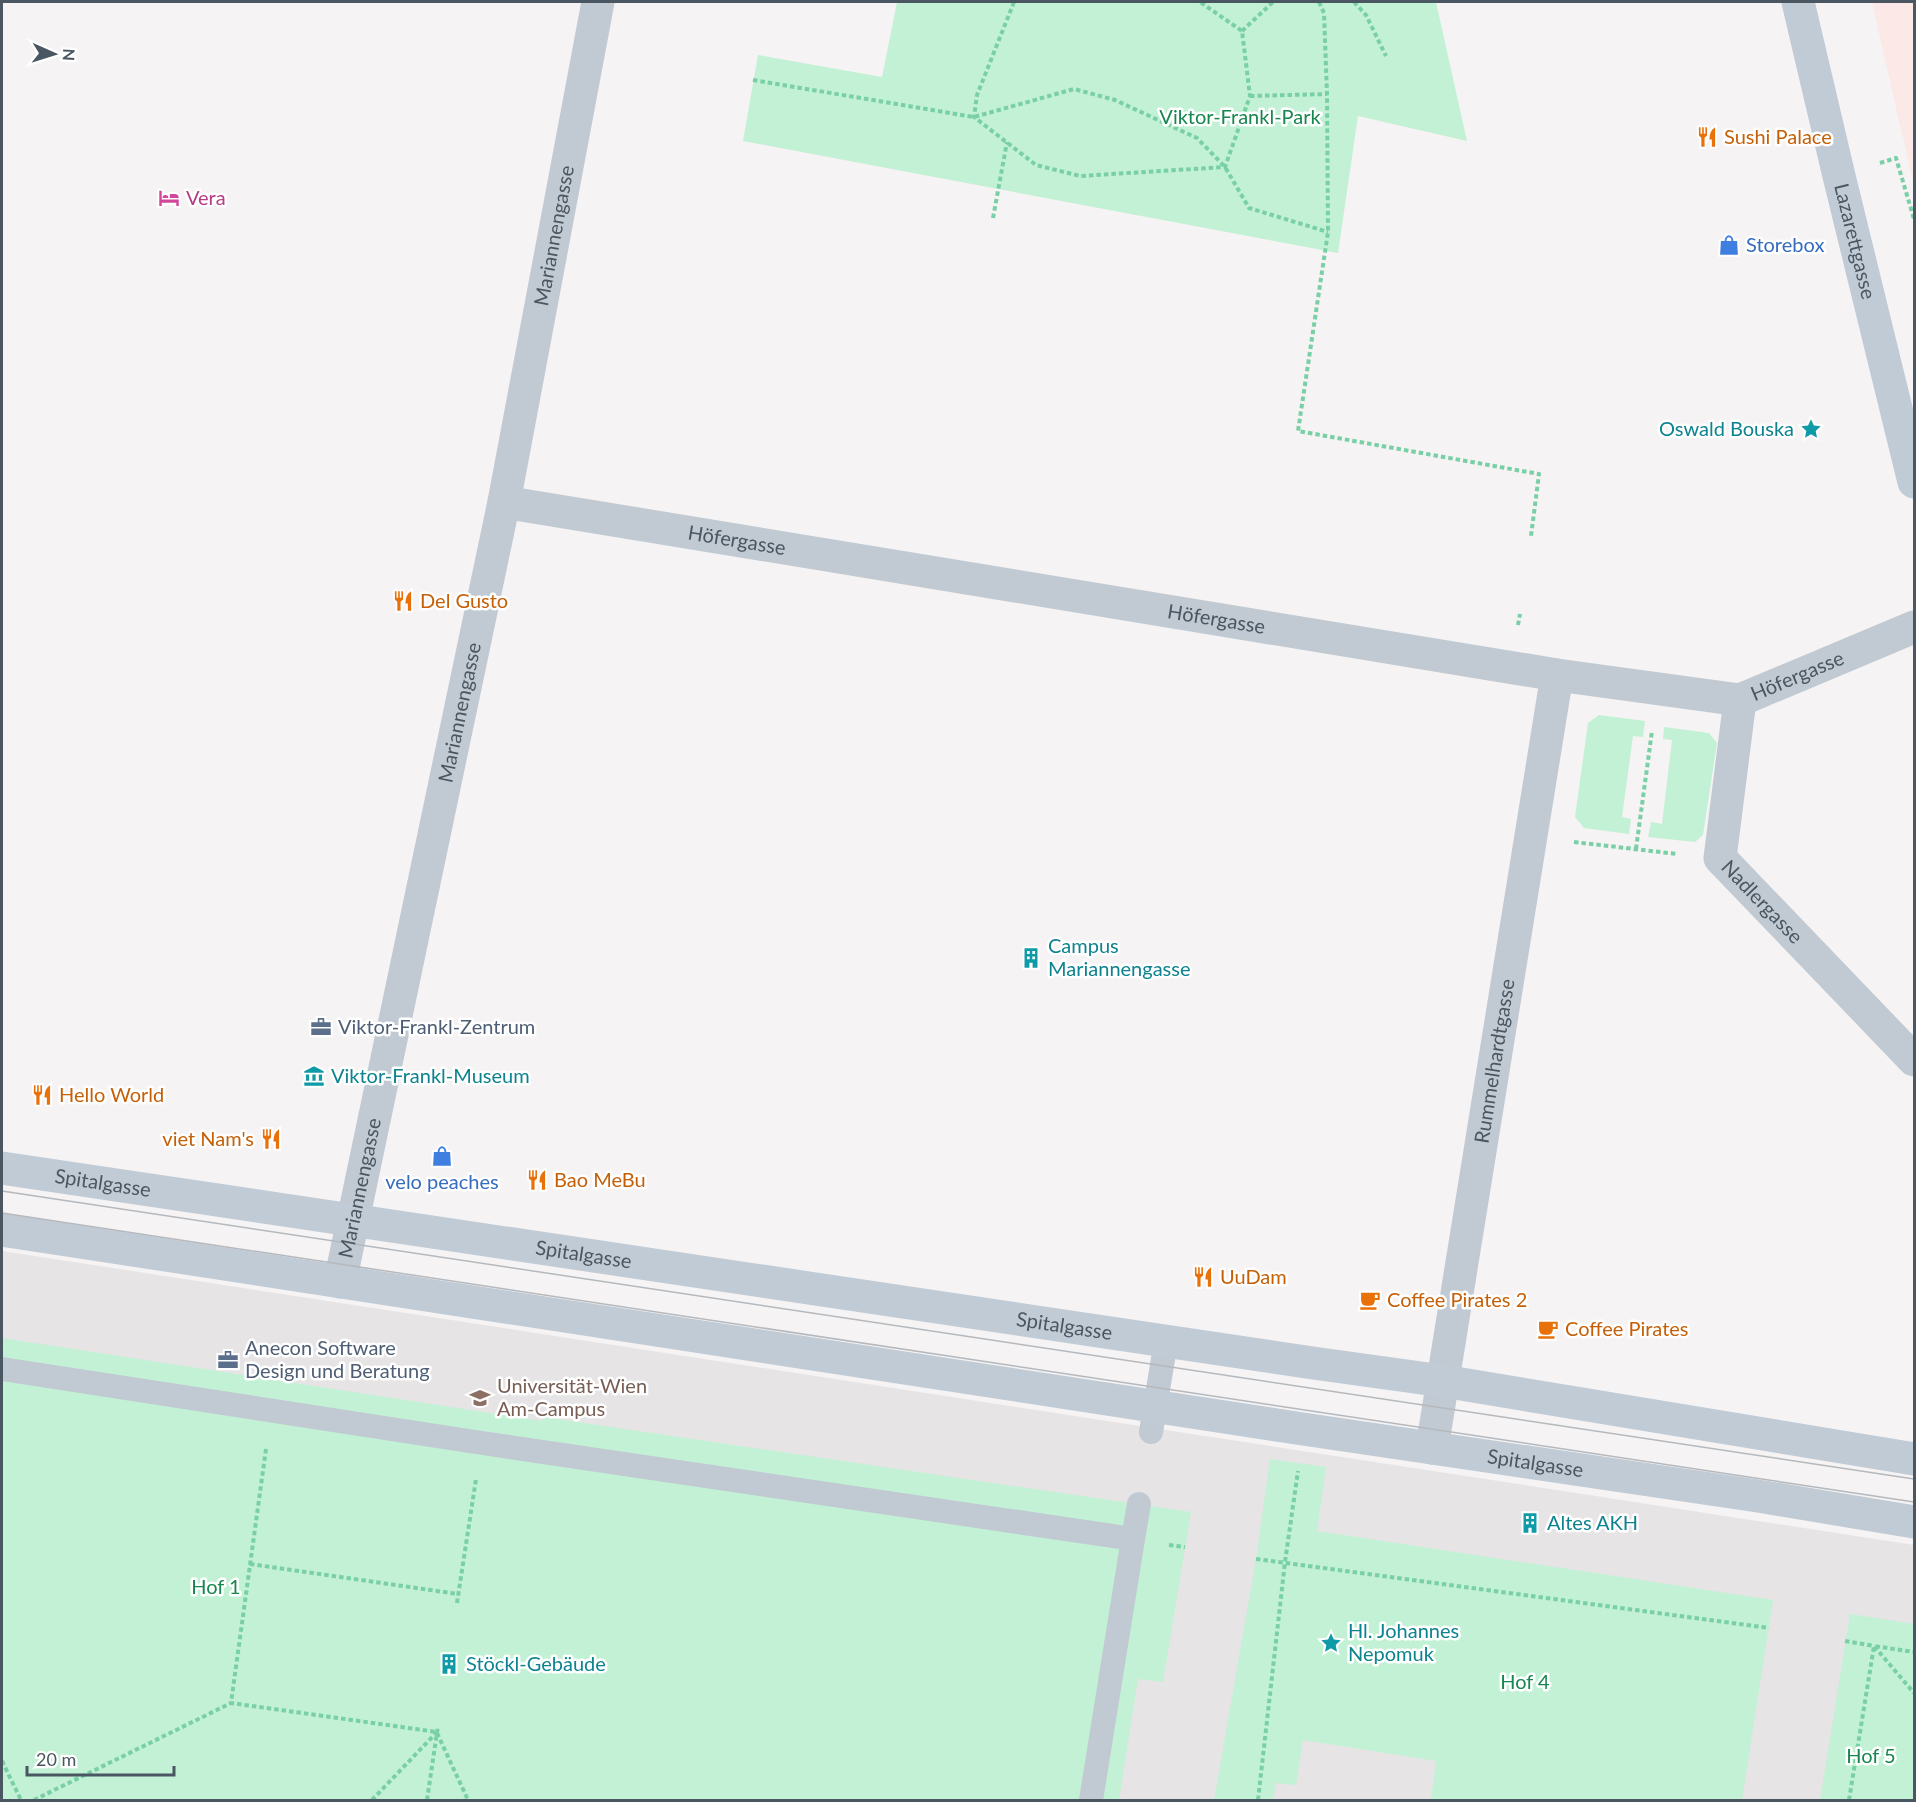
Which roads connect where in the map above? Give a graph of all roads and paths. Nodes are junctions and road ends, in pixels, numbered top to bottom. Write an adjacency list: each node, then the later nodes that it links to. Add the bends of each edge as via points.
1 (598, 2): 21 (street, Mariannengasse)
2 (1014, 2): 13 (path, via 977,95)
3 (1200, 2): 8 (path)
4 (1273, 2): 8 (path)
5 (1319, 2): 11 (path, via 1324,13)
6 (1354, 2): 9 (path, via 1366,15)
7 (1798, 2): 16 (main road, Lazarettgasse)
8 (1242, 31): 12 (path)
9 (1386, 56)
10 (753, 80): 13 (path)
11 (1327, 94): 12 (path); 19 (path)
12 (1250, 96): 15 (path)
13 (974, 117): 14 (path); 15 (path, via 1074,89 1115,100 1197,138)
14 (1007, 142): 15 (path, via 1036,165 1080,176); 17 (path)
15 (1225, 167): 19 (path, via 1249,208)
16 (1839, 176): 18 (path, via 1896,158); 20 (main road, Lazarettgasse)
17 (993, 218)
18 (1914, 219)
19 (1328, 232): 22 (path, via 1298,431 1539,474)
20 (1914, 482)
21 (504, 502): 24 (street, Höfergasse); 32 (street, Mariannengasse)
22 (1531, 536)
23 (1914, 627): 26 (street, Höfergasse)
24 (1557, 675): 25 (street, Höfergasse); 37 (street, Rummelhardtgasse)
25 (1658, 690): 26 (street, Höfergasse); 28 (path)
26 (1740, 700): 29 (street, Nadlergasse)
27 (1573, 842): 28 (path)
28 (1636, 849): 29 (path)
29 (1720, 858): 30 (street, Nadlergasse)
30 (1914, 1060)
31 (2, 1168): 32 (main road, Spitalgasse)
32 (353, 1220): 34 (street, Mariannengasse); 35 (main road, Spitalgasse)
33 (2, 1230): 34 (main road, Spitalgasse)
34 (340, 1281): 39 (main road, Spitalgasse)
35 (1166, 1341): 37 (main road, Spitalgasse); 39 (lane)
36 (2, 1369): 38 (lane)
37 (1443, 1381): 41 (street, Rummelhardtgasse); 42 (main road, Spitalgasse)
38 (271, 1410): 40 (lane); 49 (path)
39 (1153, 1419): 41 (main road, Spitalgasse)
40 (482, 1443): 46 (lane); 50 (path)
41 (1432, 1448): 45 (main road, Spitalgasse)
42 (1914, 1459)
43 (1299, 1463): 48 (path)
44 (1139, 1504): 46 (lane)
45 (1914, 1522)
46 (1133, 1539): 66 (lane)
47 (1256, 1559): 48 (path)
48 (1285, 1562): 52 (path); 67 (path)
49 (250, 1564): 50 (path); 57 (path)
50 (458, 1594): 51 (path)
51 (456, 1603)
52 (1769, 1628)
53 (1845, 1641): 54 (path)
54 (1874, 1646): 55 (path); 56 (path); 68 (path)
55 (1914, 1652)
56 (1914, 1693)
57 (231, 1703): 59 (path); 62 (path)
58 (438, 1726): 59 (path)
59 (437, 1732): 63 (path); 64 (path); 65 (path)
60 (2, 1761): 61 (path)
61 (21, 1800)
62 (34, 1800)
63 (372, 1800)
64 (427, 1800)
65 (468, 1800)
66 (1091, 1800)
67 (1258, 1800)
68 (1849, 1800)

